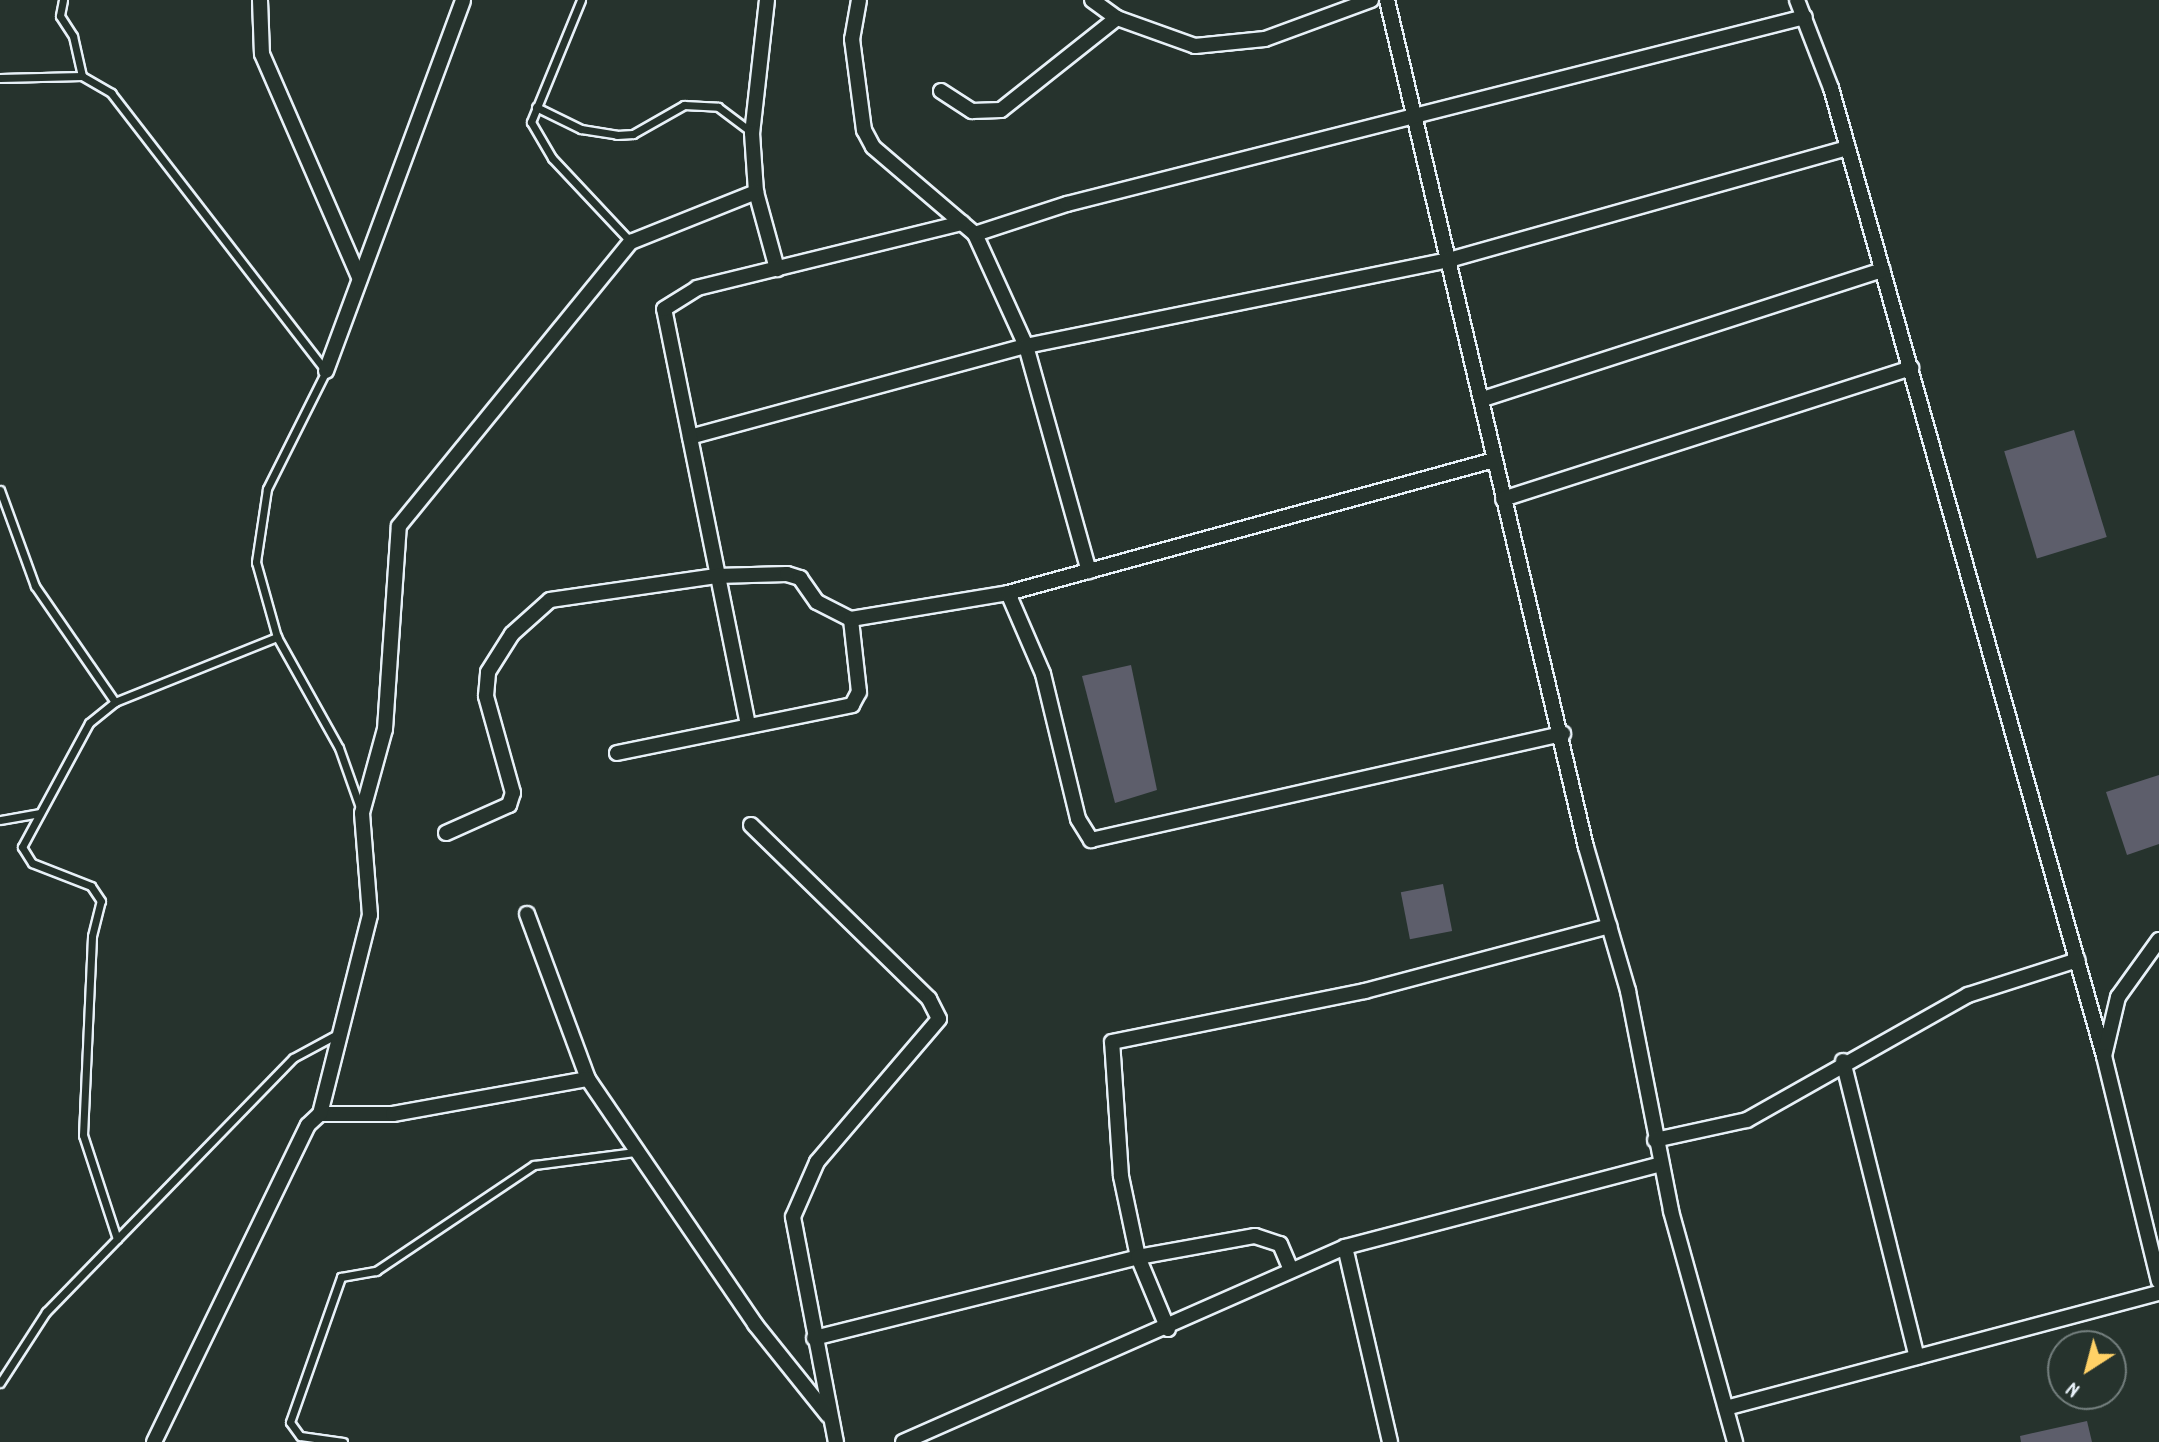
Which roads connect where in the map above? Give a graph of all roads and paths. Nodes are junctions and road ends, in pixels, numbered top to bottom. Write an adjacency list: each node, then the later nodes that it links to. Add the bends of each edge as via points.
1 (63, 0): 13 (lane, via 60,16 73,36)
2 (260, 0): 27 (street, via 262,54)
3 (463, 0): 27 (street)
4 (581, 0): 16 (lane)
5 (767, 0): 18 (street)
6 (859, 0): 21 (street, via 852,39 864,130 873,147)
7 (1092, 0): 12 (street)
8 (1371, 0): 12 (street, via 1231,45 1195,46)
9 (1387, 0): 17 (street)
10 (1797, 0): 11 (street)
11 (1805, 17): 17 (street); 19 (street)
12 (1117, 18): 15 (street, via 1001,110 972,111)
13 (82, 76): 14 (lane); 30 (lane, via 111,93)
14 (0, 78)
15 (941, 91)
16 (536, 107): 18 (lane, via 581,129 617,135 633,134 684,105 718,107); 23 (lane, via 531,122 540,144)
17 (1415, 119): 22 (street, via 1067,204); 24 (street)
18 (752, 133): 20 (street)
19 (1848, 148): 24 (street); 26 (street)
20 (756, 192): 23 (street); 25 (street)
21 (962, 223): 22 (street); 25 (street)
22 (975, 234): 28 (street)
23 (631, 242): 46 (street, via 399,526 385,729)
24 (1452, 259): 28 (street); 31 (street)
25 (777, 269): 32 (street, via 697,288 664,309)
26 (1883, 270): 29 (street); 31 (street)
27 (360, 279): 30 (street)
28 (1026, 346): 32 (street); 36 (street)
29 (1911, 368): 35 (street); 53 (street)
30 (326, 371): 40 (lane, via 277,463 258,523 256,562)
31 (1483, 399): 33 (street)
32 (690, 437): 37 (street)
33 (1494, 460): 35 (street); 36 (street)
34 (0, 490): 41 (lane, via 35,586)
35 (1503, 499): 43 (street)
36 (1089, 571): 38 (street)
37 (716, 576): 39 (street, via 800,578 817,602); 42 (street); 49 (street, via 550,600 532,612 488,672 486,696 513,793 509,805)
38 (1008, 593): 39 (street); 43 (street, via 1043,674 1078,819 1091,840)
39 (851, 619): 42 (street, via 857,700)
40 (277, 637): 41 (lane); 46 (lane, via 339,748)
41 (115, 702): 45 (lane, via 89,723)
42 (748, 725): 44 (street)
43 (1563, 734): 51 (street)
44 (617, 753)
45 (39, 813): 47 (lane); 62 (lane, via 24,857 91,886 101,901 92,936 83,1135)
46 (362, 813): 54 (street, via 370,915)
47 (0, 820)
48 (751, 825): 69 (street, via 929,999 939,1019 817,1162 800,1193 795,1247)
49 (446, 833)
50 (527, 914): 57 (street)
51 (1610, 926): 59 (street); 64 (street, via 1365,991 1112,1042 1121,1176)
52 (2159, 940): 55 (street, via 2118,997)
53 (2078, 960): 55 (street); 56 (street, via 1968,995)
54 (341, 1031): 58 (street); 62 (lane, via 293,1058)
55 (2104, 1056): 66 (street)
56 (1843, 1061): 59 (street, via 1747,1120); 70 (street)
57 (588, 1079): 58 (street, via 393,1114); 60 (street)
58 (320, 1114): 74 (street, via 308,1125)
59 (1655, 1140): 61 (street)
60 (635, 1152): 73 (street); 75 (lane, via 534,1165 376,1271 341,1277 290,1422 300,1436)
61 (1661, 1164): 63 (street); 72 (street)
62 (117, 1239): 71 (lane, via 46,1312)
63 (1345, 1247): 65 (street); 78 (street)
64 (1138, 1257): 65 (street, via 1255,1236 1280,1244); 68 (street); 69 (street)
65 (1291, 1270): 68 (street)
66 (2159, 1281)
67 (2159, 1293): 70 (street)
68 (1168, 1329): 77 (street)
69 (814, 1338): 73 (street)
70 (1917, 1357): 72 (street)
71 (0, 1383)
72 (1726, 1408): 79 (street)
73 (831, 1419): 76 (street)
74 (154, 1442)
75 (343, 1442)
76 (836, 1442)
77 (903, 1442)
78 (1390, 1442)
79 (1735, 1442)

